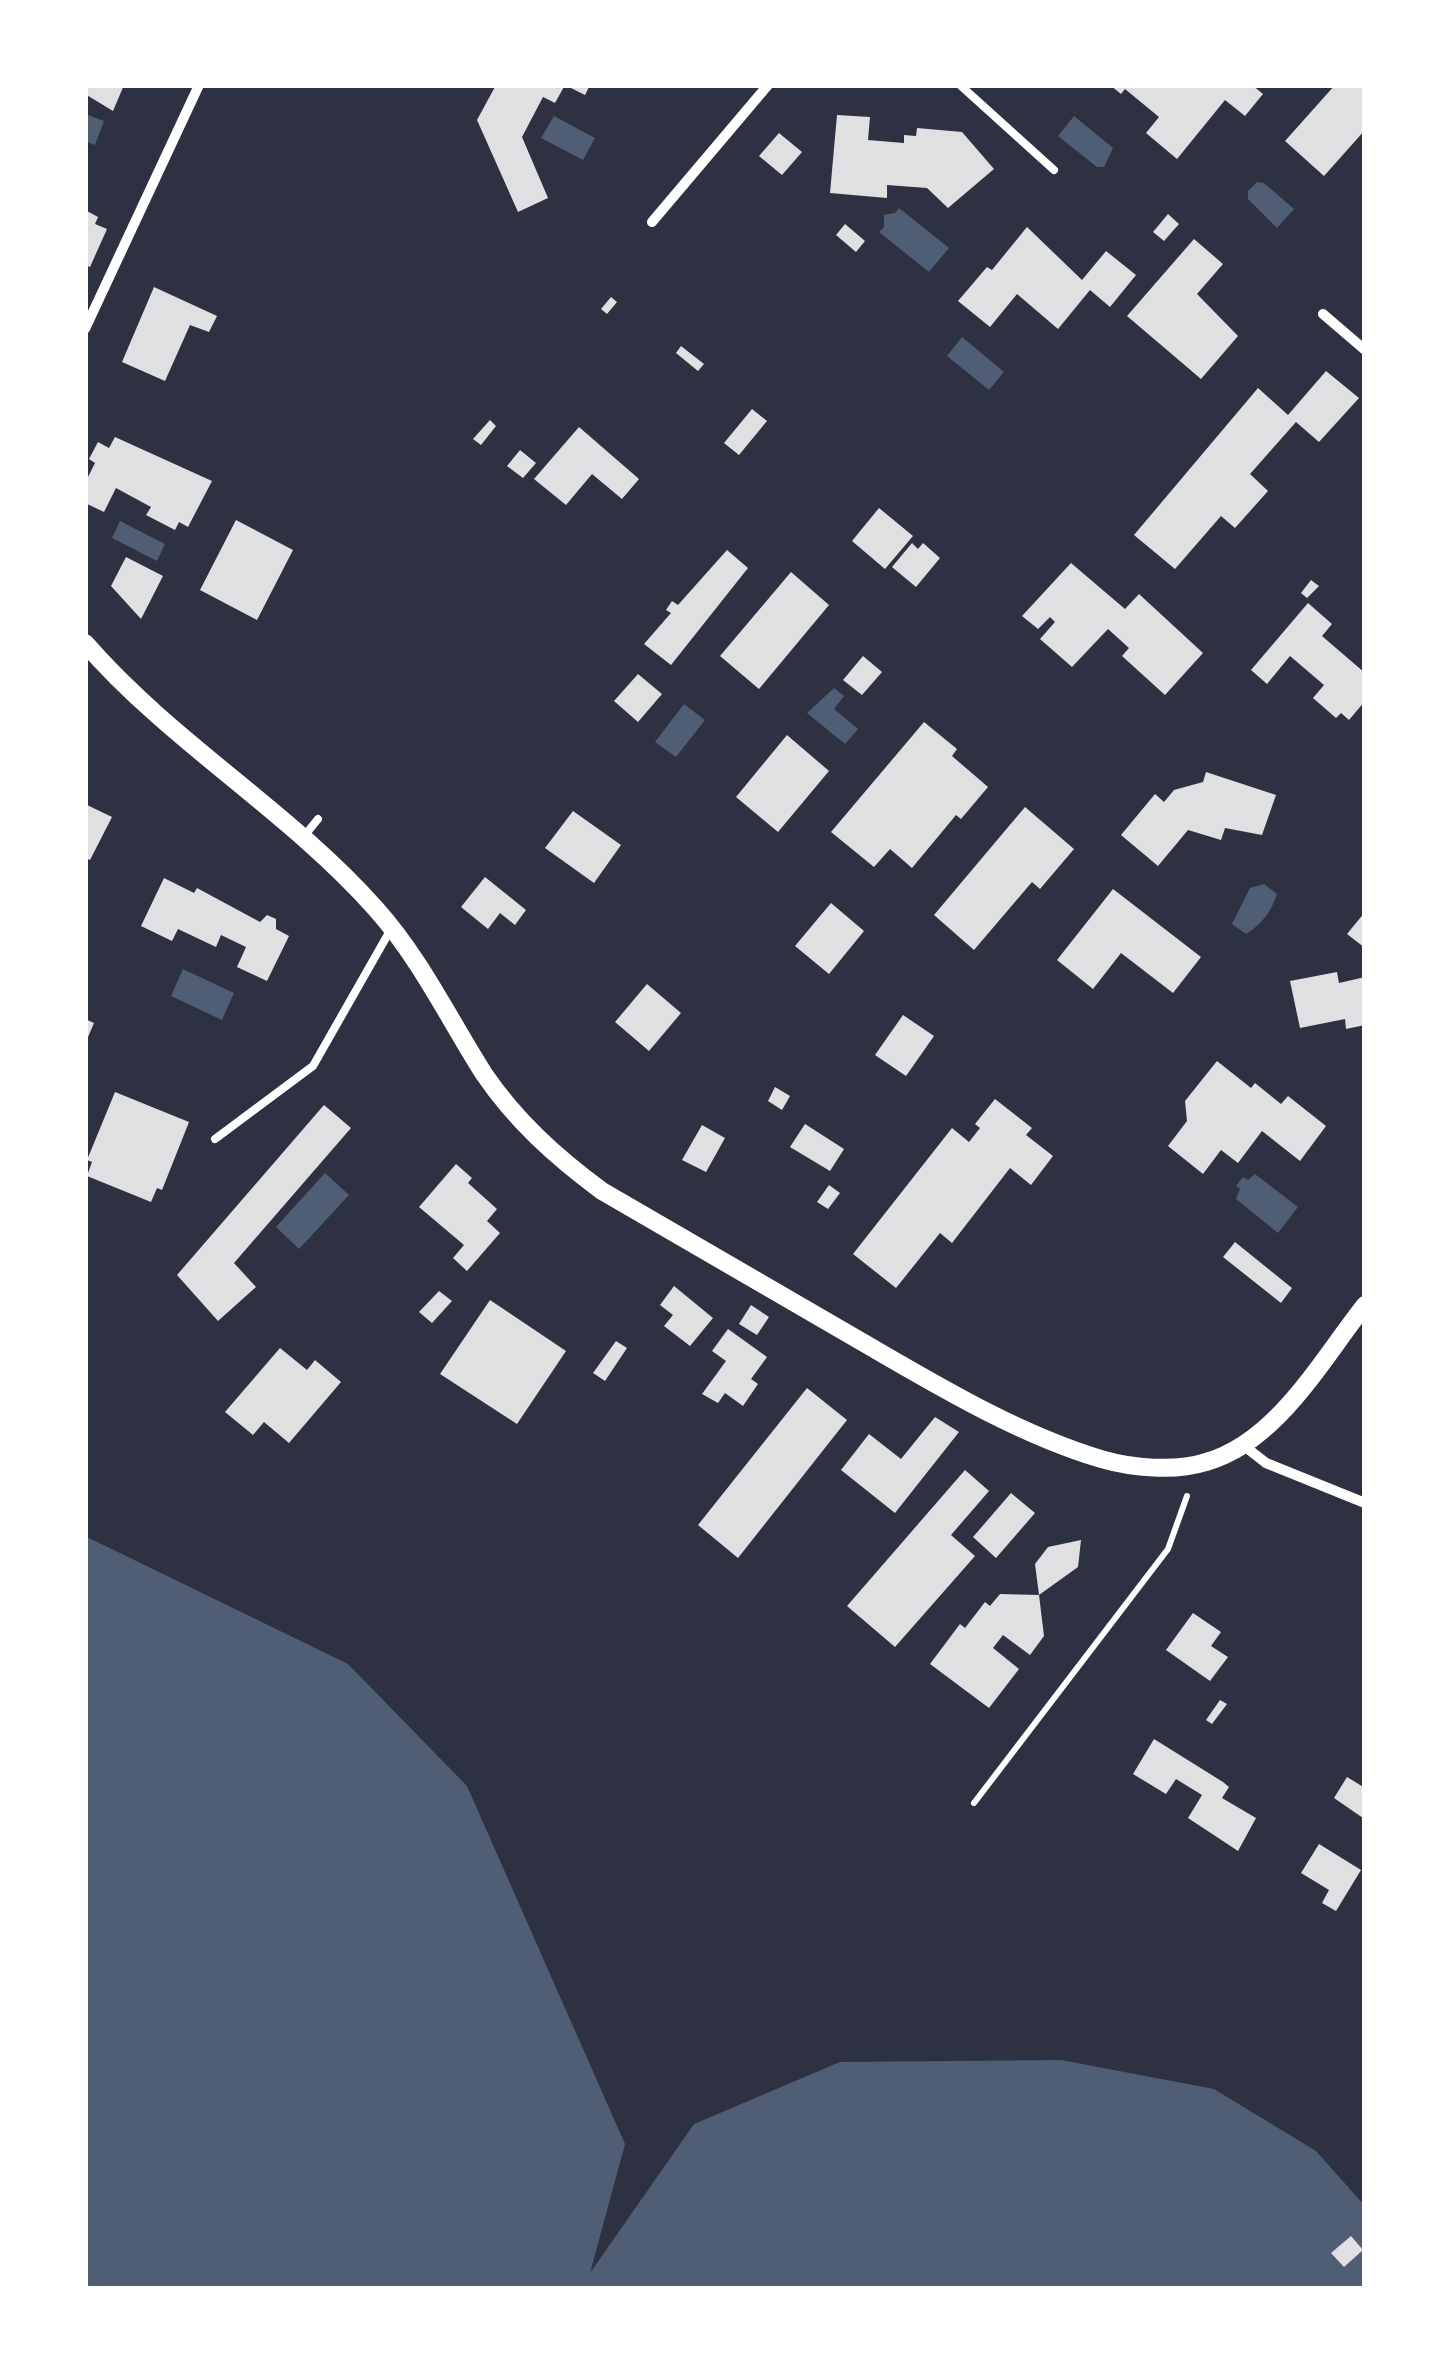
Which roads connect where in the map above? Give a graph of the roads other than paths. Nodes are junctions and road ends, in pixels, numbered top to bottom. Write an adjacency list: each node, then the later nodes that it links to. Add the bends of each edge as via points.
1 (199, 85): 7 (street)
2 (768, 85): 5 (street)
3 (960, 85): 4 (lane)
4 (1054, 170)
5 (652, 222)
6 (1323, 314): 8 (street)
7 (85, 329)
8 (1365, 350)
9 (86, 646): 11 (street)
10 (318, 819): 11 (lane)
11 (303, 838): 12 (street)
12 (391, 928): 13 (lane, via 313,1066); 15 (street, via 518,1119 602,1191 930,1382 1059,1445 1150,1467 1191,1466)
13 (215, 1139)
14 (1365, 1304): 15 (street, via 1274,1420)
15 (1243, 1445): 16 (street, via 1266,1463)
16 (1365, 1504)

